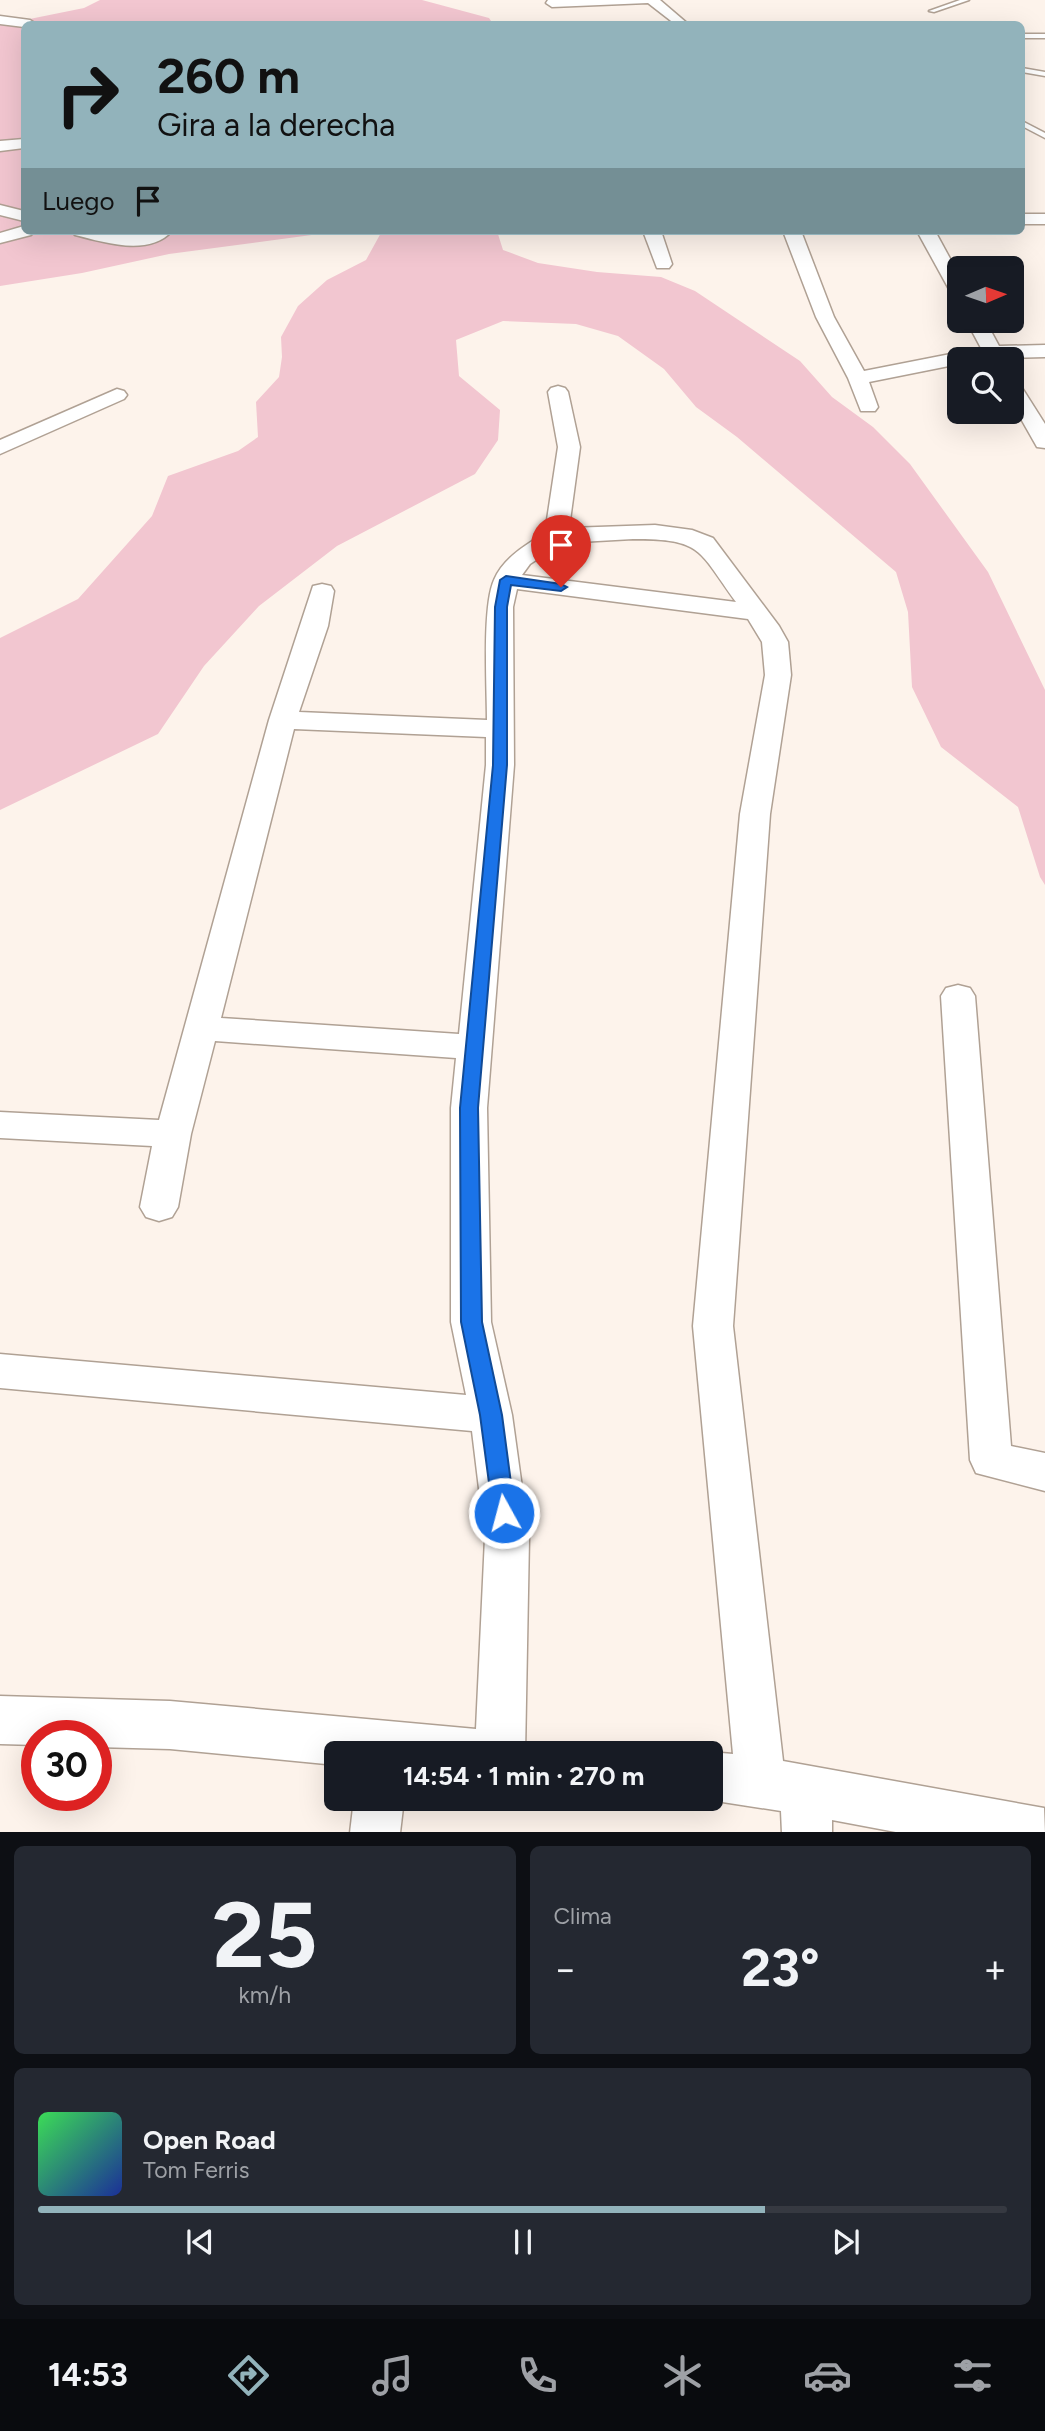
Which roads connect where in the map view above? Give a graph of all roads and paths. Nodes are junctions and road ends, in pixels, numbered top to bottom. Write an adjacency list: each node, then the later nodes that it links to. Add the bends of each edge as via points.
1 (644, 0): 4 (street)
2 (652, 0): 8 (street)
3 (966, 0): 5 (lane)
4 (548, 1): 6 (street)
5 (932, 11)
6 (581, 16)
7 (0, 20): 9 (street)
8 (678, 21)
9 (21, 23)
10 (1025, 36): 11 (lane)
11 (1045, 36)
12 (1025, 71): 13 (lane)
13 (1045, 74)
14 (1025, 125): 15 (lane)
15 (1045, 136)
16 (21, 144): 17 (street)
17 (0, 146)
18 (0, 210): 19 (street)
19 (21, 215)
20 (1025, 219): 21 (street)
21 (1045, 219)
22 (21, 232): 28 (street)
23 (100, 235): 24 (street, via 129,241)
24 (158, 235)
25 (653, 235): 29 (street)
26 (794, 235): 34 (street, via 825,317)
27 (928, 235): 30 (street)
28 (0, 238)
29 (663, 264)
30 (947, 269)
31 (1045, 351): 32 (street)
32 (1024, 353)
33 (947, 363): 34 (street)
34 (858, 377): 37 (street)
35 (558, 392): 41 (street, via 569,447)
36 (117, 395): 40 (street)
37 (868, 407)
38 (1024, 407): 39 (street)
39 (1045, 442)
40 (0, 448)
41 (556, 536): 42 (street, via 523,559); 44 (street, via 689,535 705,543)
42 (506, 580): 44 (street); 46 (street, via 501,607)
43 (322, 591): 45 (street)
44 (754, 612): 60 (street, via 775,642 778,675 755,814 713,1326)
45 (283, 720): 46 (street); 48 (street)
46 (500, 729): 49 (street)
47 (958, 996): 55 (street, via 991,1460)
48 (201, 1028): 49 (street); 51 (street)
49 (474, 1047): 54 (street, via 469,1108 471,1322)
50 (0, 1125): 51 (street)
51 (173, 1135): 52 (street)
52 (159, 1207)
53 (0, 1371): 54 (street)
54 (491, 1415): 57 (street, via 507,1538)
55 (1045, 1472)
56 (0, 1720): 58 (street, via 170,1725)
57 (500, 1741)
58 (324, 1742)
59 (723, 1781): 60 (street)
60 (791, 1802): 63 (street)
61 (377, 1811): 62 (street)
62 (374, 1832)
63 (1044, 1832)

